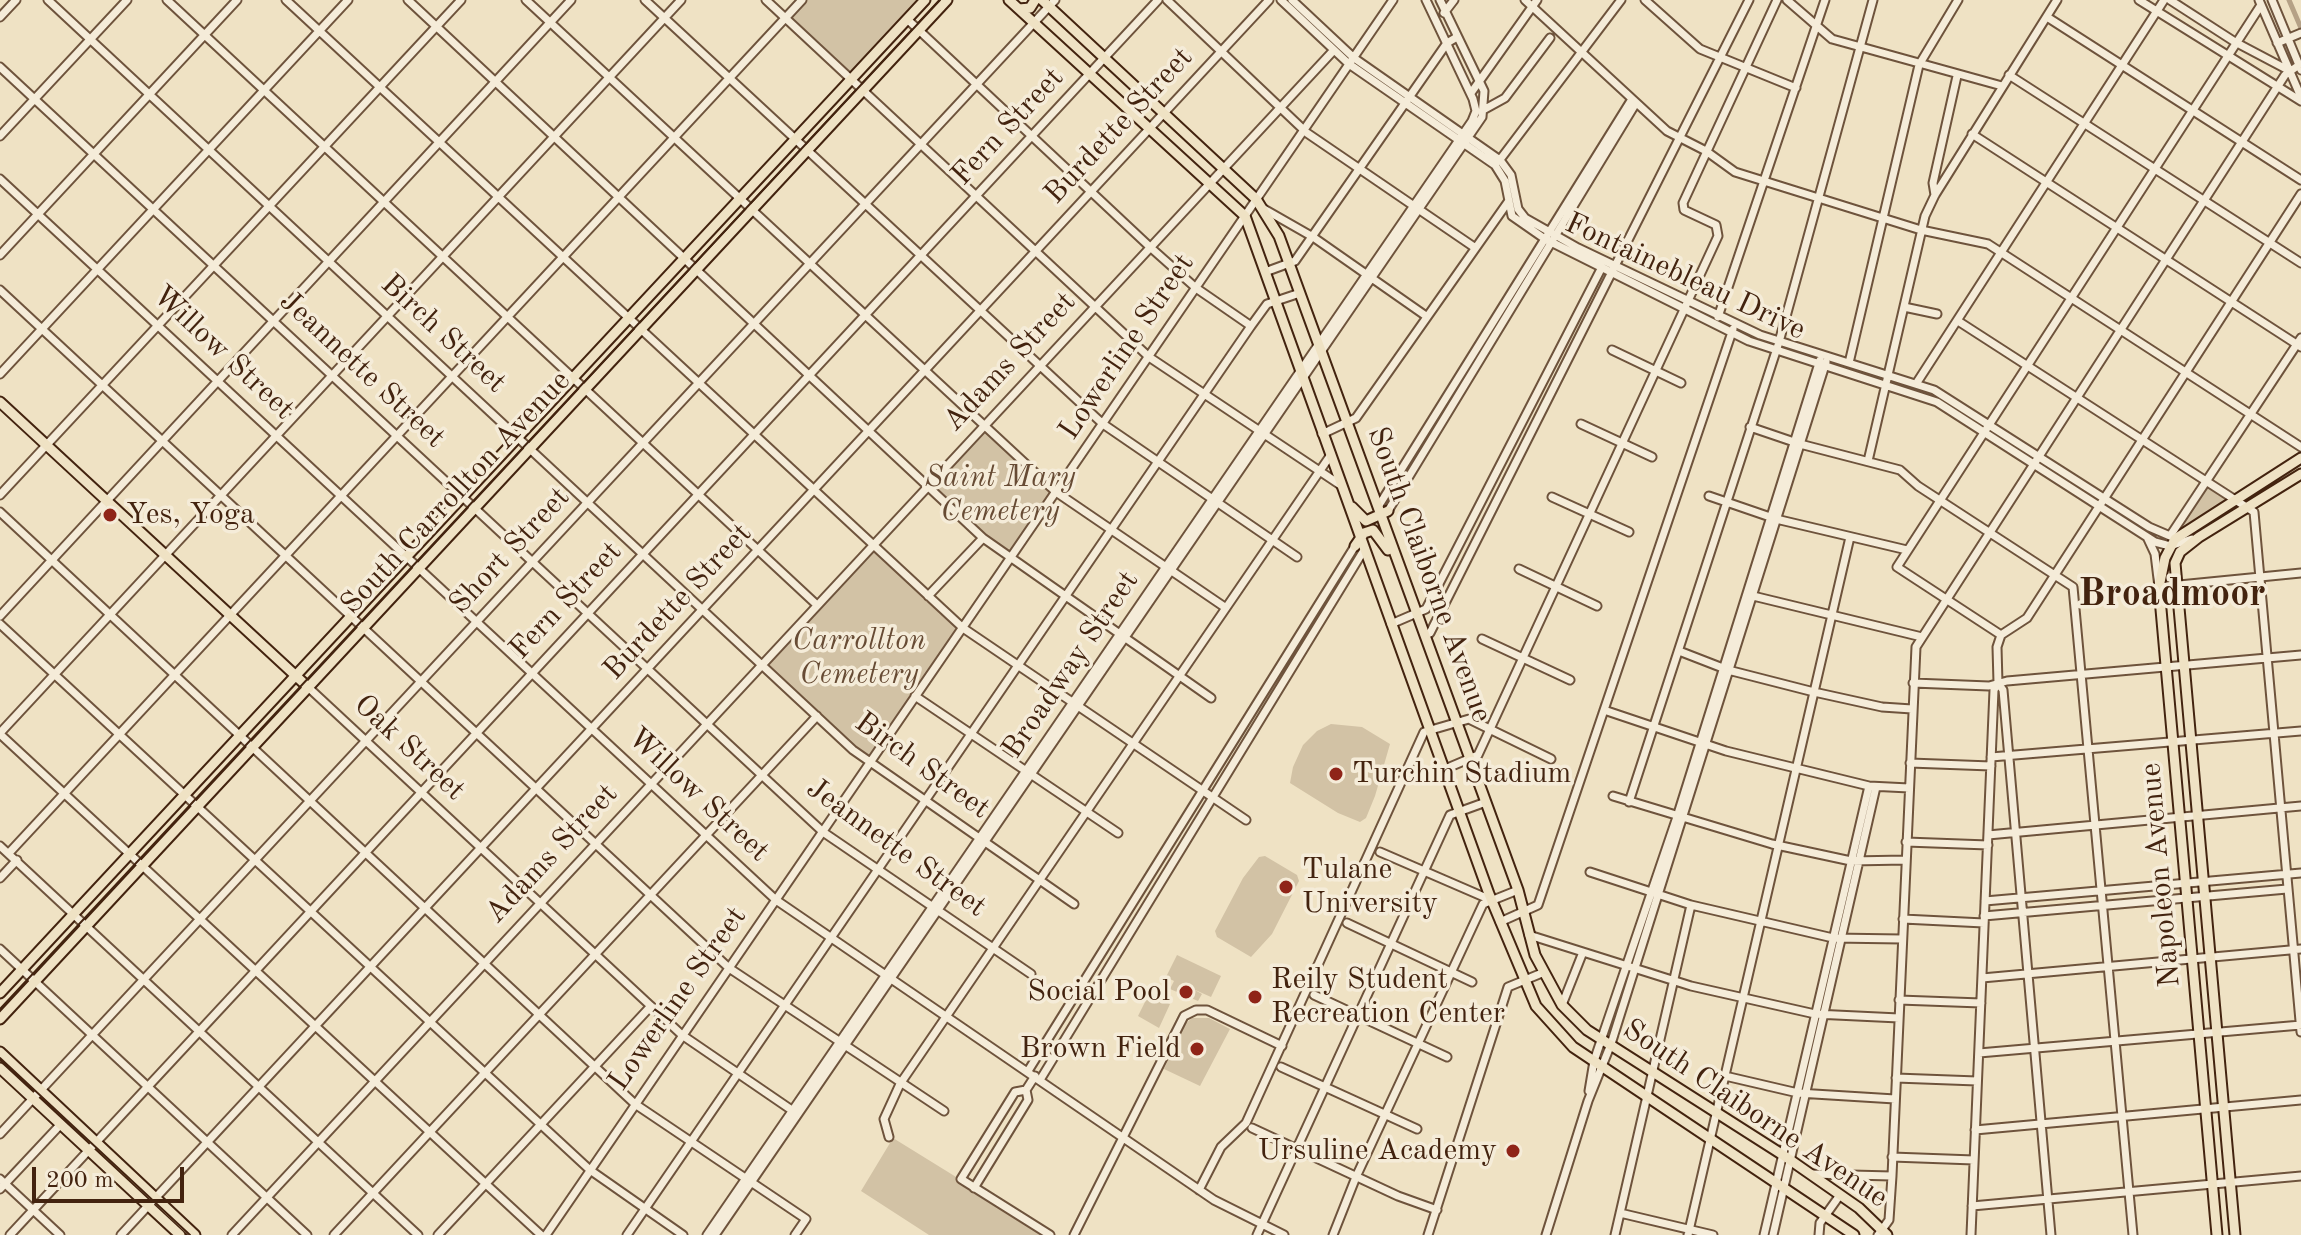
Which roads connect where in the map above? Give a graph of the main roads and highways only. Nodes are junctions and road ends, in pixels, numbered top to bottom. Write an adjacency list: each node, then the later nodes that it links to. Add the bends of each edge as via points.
1 (925, 0): 6 (main road, South Carrollton Avenue)
2 (947, 0): 8 (main road, South Carrollton Avenue)
3 (1009, 0): 7 (main road, South Claiborne Avenue)
4 (1035, 0): 7 (main road, via 1030,8)
5 (1049, 2): 13 (main road, South Claiborne Avenue, via 1264,209)
6 (917, 8): 8 (main road); 16 (main road, South Carrollton Avenue)
7 (1019, 9): 11 (main road, South Claiborne Avenue, via 1245,216)
8 (922, 26): 17 (main road, South Carrollton Avenue)
9 (0, 402): 16 (main road, Oak Street)
10 (2301, 458): 29 (main road, Napoleon Avenue, via 2170,541 2159,587)
11 (1335, 472): 13 (main road, via 1360,518 1368,521); 14 (main road, South Claiborne Avenue)
12 (2301, 474): 30 (main road, Napoleon Avenue, via 2199,537 2176,559)
13 (1382, 511): 15 (main road, South Claiborne Avenue)
14 (1359, 548): 15 (main road, via 1366,531 1378,533); 28 (main road, South Claiborne Avenue, via 1522,979 1545,1018 1573,1047)
15 (1409, 593): 25 (main road, South Claiborne Avenue, via 1421,610 1542,973 1562,1005 1587,1030 1811,1174)
16 (295, 675): 17 (main road, Oak Street); 18 (main road, South Carrollton Avenue)
17 (309, 688): 19 (main road, South Carrollton Avenue)
18 (0, 993)
19 (0, 1019)
20 (0, 1052): 22 (main road)
21 (0, 1068): 22 (main road)
22 (37, 1094): 23 (main road); 23 (main road, via 61,1124)
23 (92, 1146): 24 (main road)
24 (152, 1202): 26 (main road); 27 (main road)
25 (1882, 1233)
26 (180, 1235)
27 (195, 1235)
28 (1854, 1235)
29 (2217, 1235)
30 (2235, 1235)

